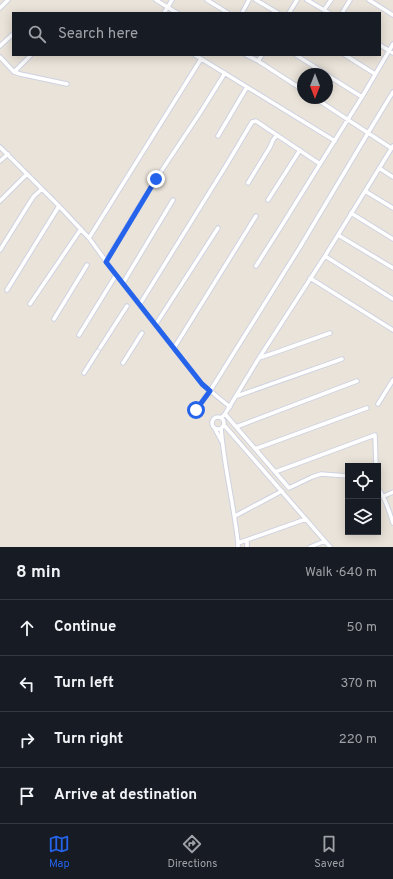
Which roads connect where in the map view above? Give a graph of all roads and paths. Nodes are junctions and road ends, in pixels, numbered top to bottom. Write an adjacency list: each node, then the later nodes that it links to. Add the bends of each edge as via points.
1 (8, 0): 14 (street)
2 (156, 0): 13 (street)
3 (172, 0): 13 (street)
4 (207, 0): 18 (street)
5 (249, 0): 19 (street)
6 (256, 0): 20 (street)
7 (297, 0): 21 (street)
8 (307, 0): 12 (street)
9 (331, 0): 15 (street)
10 (350, 0): 23 (street)
11 (369, 0): 24 (street)
12 (312, 1): 15 (street)
13 (168, 7): 16 (street); 17 (street)
14 (0, 8)
15 (324, 10): 22 (street)
16 (165, 12)
17 (176, 12)
18 (226, 12)
19 (243, 12)
20 (276, 12)
21 (290, 12)
22 (327, 12)
23 (343, 12)
24 (393, 15)
25 (12, 35): 27 (street)
26 (393, 44): 29 (street)
27 (0, 46)
28 (381, 46): 29 (street)
29 (391, 52): 42 (street)
30 (30, 56): 40 (street)
31 (196, 56): 37 (street)
32 (248, 56): 38 (street)
33 (261, 56): 38 (street)
34 (298, 56): 39 (street)
35 (347, 56): 42 (street)
36 (0, 57): 40 (street)
37 (201, 59): 41 (street); 77 (street)
38 (258, 61): 45 (street)
39 (317, 68)
40 (14, 72): 44 (street)
41 (225, 73): 46 (street); 81 (street)
42 (375, 74): 48 (street)
43 (333, 78): 48 (street)
44 (67, 84)
45 (297, 86)
46 (247, 87): 53 (street); 54 (street)
47 (393, 92): 51 (street)
48 (362, 97): 50 (street)
49 (324, 104): 50 (street)
50 (348, 119): 51 (street); 54 (street)
51 (368, 133): 56 (street); 107 (street)
52 (277, 135): 57 (street); 64 (street); 91 (street, via 256,121 252,122)
53 (218, 136)
54 (335, 141): 60 (street)
55 (0, 147): 58 (street)
56 (392, 147): 61 (street)
57 (300, 150): 60 (street); 68 (street)
58 (8, 154): 59 (street); 62 (street)
59 (0, 161)
60 (320, 164): 83 (street)
61 (379, 168): 63 (street); 66 (street)
62 (27, 174): 65 (street); 69 (street)
63 (393, 177)
64 (248, 183)
65 (42, 189): 70 (street); 79 (street, via 34,196)
66 (365, 191): 71 (street); 72 (street)
67 (173, 200): 87 (street)
68 (268, 200)
69 (0, 201)
70 (59, 206): 75 (street); 88 (street)
71 (393, 208)
72 (352, 213): 76 (street); 78 (street)
73 (256, 216): 99 (street)
74 (218, 228): 94 (street)
75 (81, 229): 77 (street); 90 (street)
76 (338, 235): 80 (street); 84 (street)
77 (89, 238): 81 (street)
78 (393, 239)
79 (0, 250)
80 (325, 256): 86 (street); 89 (street)
81 (106, 262): 85 (street)
82 (87, 265): 93 (street)
83 (256, 266)
84 (393, 268)
85 (116, 275): 87 (street); 98 (street)
86 (310, 278): 95 (street); 100 (street)
87 (123, 283): 91 (street)
88 (7, 290)
89 (393, 299)
90 (30, 304)
91 (140, 304): 94 (street)
92 (127, 306): 103 (street)
93 (54, 319)
94 (156, 324): 99 (street)
95 (393, 330)
96 (142, 332): 102 (street)
97 (330, 334): 100 (street)
98 (79, 335)
99 (174, 348): 107 (street)
100 (259, 358): 108 (street)
101 (342, 359): 108 (street)
102 (123, 363)
103 (84, 373)
104 (393, 380): 106 (street)
105 (356, 381): 116 (street)
106 (391, 387): 109 (street)
107 (210, 391): 110 (street); 112 (street)
108 (236, 397): 110 (street)
109 (378, 404)
110 (230, 407): 113 (street)
111 (367, 408): 119 (street)
112 (196, 410)
113 (225, 414): 114 (street); 116 (street)
114 (221, 418): 115 (street); 117 (street, via 212,420 211,424)
115 (223, 427): 117 (street); 118 (street); 123 (street)
116 (236, 427): 119 (street)
117 (215, 429): 118 (street)
118 (222, 444): 127 (street)
119 (255, 449): 121 (street)
120 (376, 463): 121 (street, via 375,435)
121 (275, 472): 122 (street, via 289,488 321,474)
122 (345, 476)
123 (282, 491): 127 (street); 128 (street)
124 (381, 492): 126 (street)
125 (393, 492): 126 (street)
126 (384, 496): 129 (street)
127 (235, 516): 132 (street)
128 (306, 519): 130 (street); 131 (street)
129 (393, 521)
130 (247, 540): 132 (street); 133 (street)
131 (325, 541): 134 (street); 135 (street)
132 (238, 545)
133 (247, 547)
134 (310, 547)
135 (330, 547)

